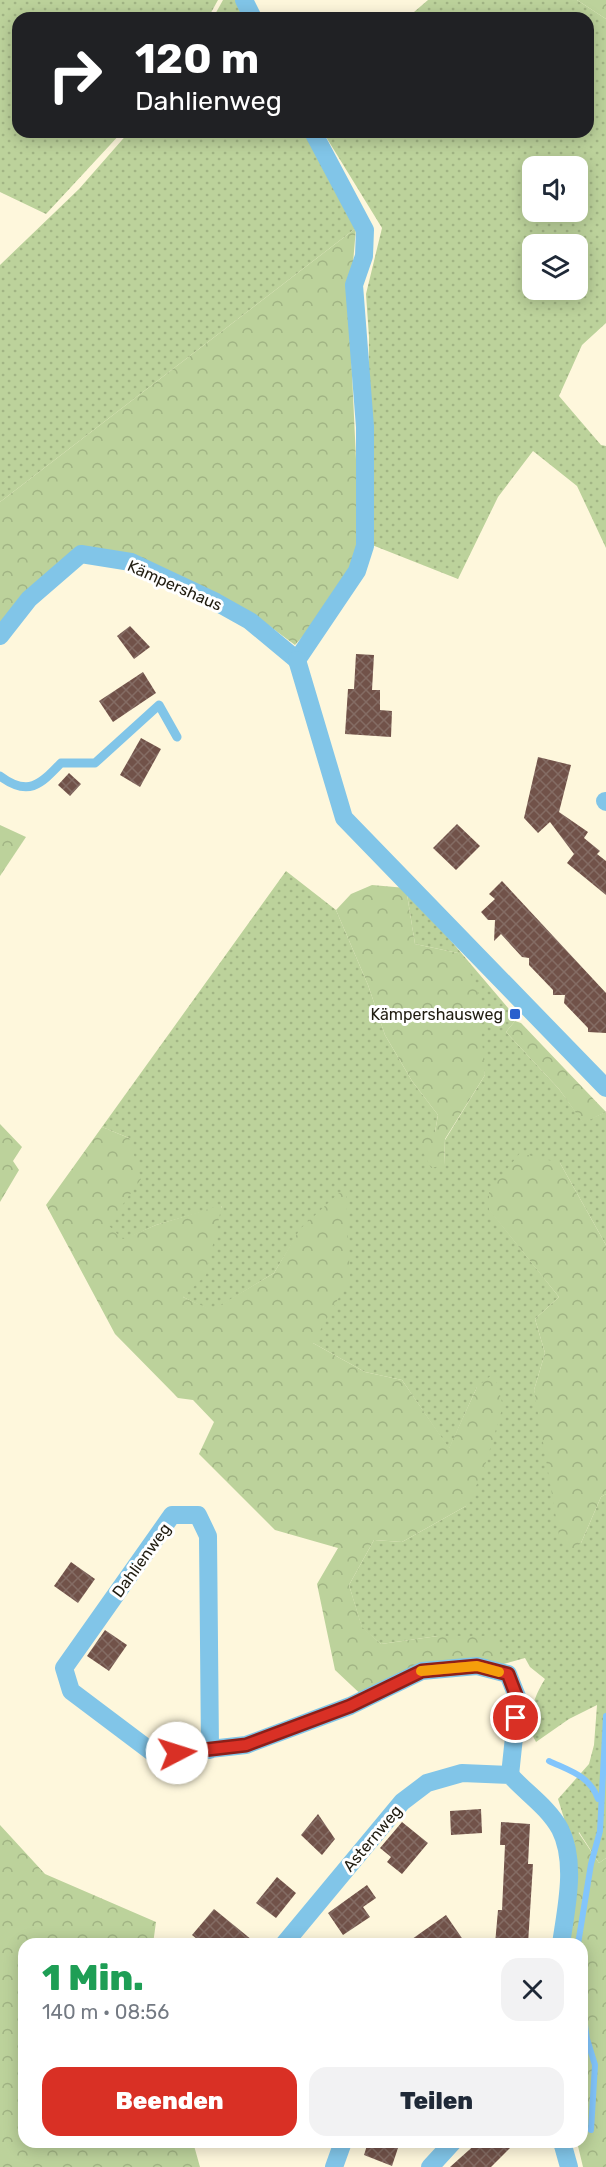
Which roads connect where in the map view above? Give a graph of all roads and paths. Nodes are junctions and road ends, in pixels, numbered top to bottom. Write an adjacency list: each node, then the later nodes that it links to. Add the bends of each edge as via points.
1 (316, 138): 3 (street, via 365,230 364,256 354,285 365,427 365,546 357,570)
2 (0, 636): 3 (street, Kämpershaus, via 30,599 81,554 131,562 216,602 250,621)
3 (297, 660): 6 (street, via 344,818)
4 (177, 736): 5 (lane, via 159,705 95,763 61,763 31,787 19,787)
5 (0, 776)
6 (606, 1088)
7 (210, 1750): 7 (street, Dahlienweg, via 156,1755 71,1691 64,1668 172,1515 198,1515 208,1536); 8 (street, Dahlienweg, via 246,1745 350,1706 422,1671 477,1666 508,1674 518,1700)
8 (510, 1775): 9 (street, Asternweg, via 462,1773 427,1783 402,1802); 10 (street, via 545,1809 560,1829 567,1848)
9 (289, 1938)
10 (562, 1938)
11 (341, 2148): 14 (street)
12 (447, 2148): 15 (street)
13 (564, 2148): 16 (street)
14 (334, 2167)
15 (430, 2167)
16 (569, 2167)

